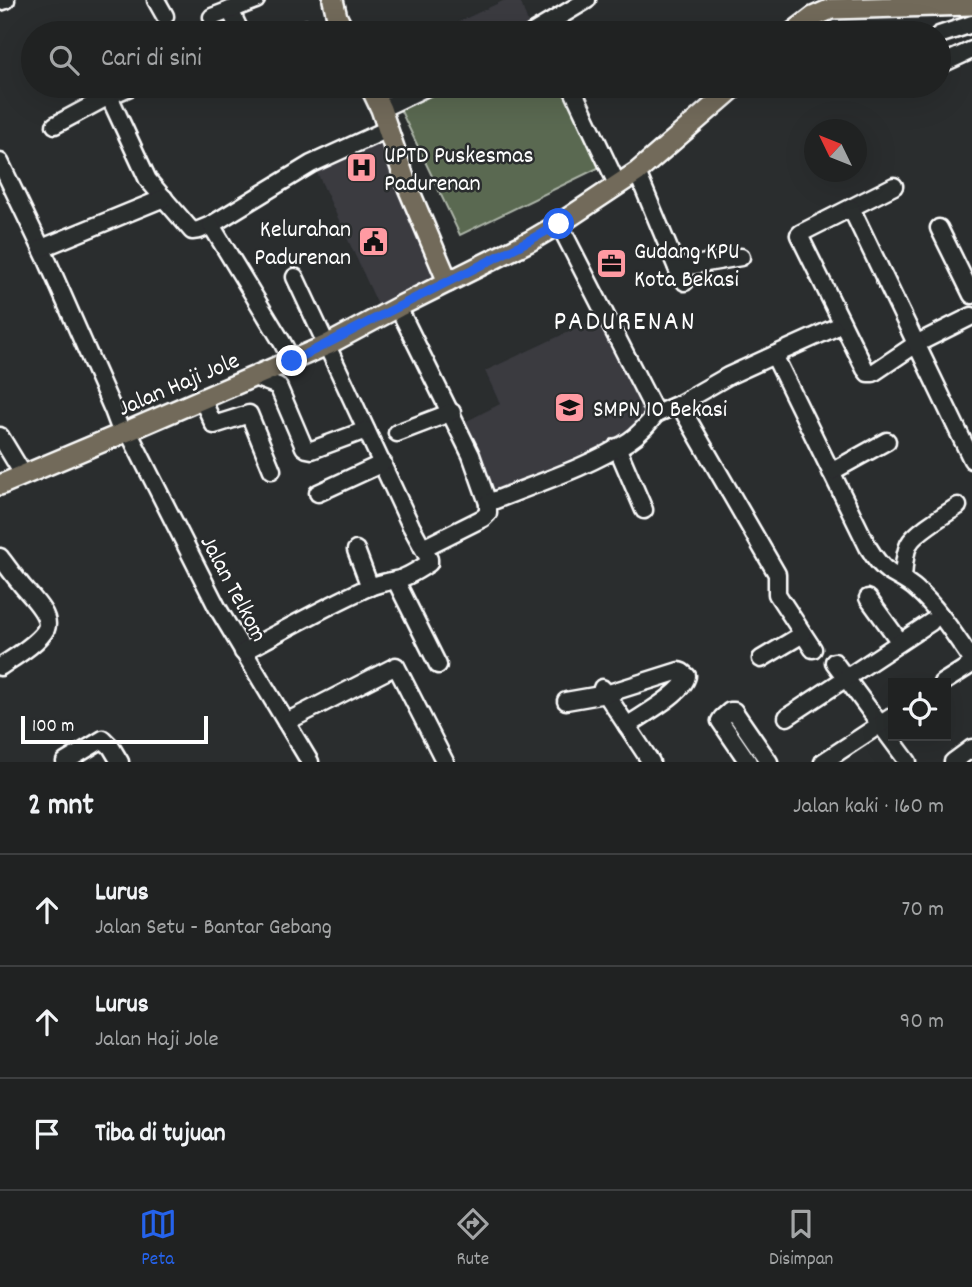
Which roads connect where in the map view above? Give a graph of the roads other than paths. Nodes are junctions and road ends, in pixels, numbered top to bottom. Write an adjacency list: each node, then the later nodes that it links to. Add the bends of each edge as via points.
1 (6, 0): 6 (street)
2 (156, 0): 9 (street)
3 (256, 0): 8 (street)
4 (333, 0): 12 (main road)
5 (587, 0): 13 (street)
6 (0, 2)
7 (972, 5): 14 (main road, via 831,9)
8 (230, 10): 10 (street); 11 (street)
9 (165, 16)
10 (212, 18)
11 (235, 21)
12 (339, 21)
13 (557, 21)
14 (808, 21)
15 (972, 24): 16 (street)
16 (951, 31)
17 (972, 50): 18 (street)
18 (951, 59)
19 (96, 98): 26 (street)
20 (110, 98): 32 (street, via 148,180)
21 (376, 98): 25 (main road)
22 (404, 98): 25 (street)
23 (577, 98): 30 (street)
24 (722, 98): 29 (main road, Jalan Haji Jole)
25 (381, 109): 27 (main road)
26 (55, 125)
27 (388, 129): 35 (street, via 311,164); 40 (main road)
28 (0, 162): 37 (street, Jalan Telkom)
29 (637, 172): 30 (main road, Jalan Haji Jole); 38 (street, via 681,275)
30 (617, 184): 34 (main road, Jalan Haji Jole)
31 (894, 186): 33 (street)
32 (164, 198): 35 (street, via 192,232); 37 (street)
33 (851, 208): 45 (street); 45 (street, via 799,235 841,323 868,373)
34 (559, 224): 40 (main road, Jalan Haji Jole); 53 (street)
35 (211, 225): 48 (street)
36 (939, 228): 41 (street)
37 (42, 248): 55 (street, Jalan Telkom)
38 (741, 257)
39 (295, 277): 46 (street)
40 (448, 282): 42 (main road, Jalan Haji Jole)
41 (972, 295)
42 (398, 307): 46 (main road, Jalan Haji Jole); 52 (street)
43 (972, 316): 45 (street)
44 (834, 328): 47 (street)
45 (916, 344): 60 (street)
46 (327, 345): 48 (main road, Jalan Haji Jole); 54 (street)
47 (774, 355): 51 (street); 63 (street)
48 (292, 361): 49 (main road, Jalan Haji Jole)
49 (254, 377): 50 (main road, Jalan Haji Jole); 54 (street, via 278,386 307,449)
50 (202, 399): 55 (main road, Jalan Haji Jole); 62 (street, via 214,425 251,416)
51 (679, 404): 53 (street); 78 (street, via 777,574 777,594)
52 (452, 412): 56 (street); 67 (street)
53 (656, 414): 59 (street, via 644,429)
54 (366, 430): 61 (street)
55 (125, 433): 64 (main road, Jalan Haji Jole); 81 (street, Jalan Telkom)
56 (397, 433)
57 (0, 436): 64 (street)
58 (887, 442): 63 (street)
59 (617, 447): 67 (street); 69 (street)
60 (972, 460)
61 (383, 463): 66 (street); 70 (street)
62 (272, 470)
63 (831, 472): 73 (street, via 877,562)
64 (23, 474): 65 (main road, Jalan Haji Jole)
65 (0, 485)
66 (318, 493)
67 (488, 503): 70 (street, via 483,518)
68 (958, 506): 73 (street, via 910,542)
69 (644, 510)
70 (423, 548): 74 (street, via 429,563)
71 (356, 550): 75 (street)
72 (0, 557): 86 (street, via 36,601 47,626 28,648)
73 (903, 578): 84 (street, via 933,607)
74 (396, 581): 75 (street); 85 (street)
75 (370, 587): 81 (street)
76 (868, 598): 79 (street)
77 (932, 622): 79 (street)
78 (803, 634): 80 (street); 82 (street)
79 (900, 642): 87 (street)
80 (813, 649)
81 (243, 652): 93 (street, Jalan Telkom)
82 (761, 659)
83 (834, 662): 87 (street)
84 (970, 663): 88 (street)
85 (438, 665)
86 (0, 667)
87 (846, 678): 91 (street); 92 (street)
88 (949, 678)
89 (603, 690): 90 (street); 94 (street); 94 (street, via 679,671 688,676 673,695)
90 (566, 701)
91 (787, 716)
92 (887, 720): 103 (street); 104 (street)
93 (286, 722): 98 (street, Jalan Telkom); 99 (street, via 396,666)
94 (627, 726): 100 (street)
95 (972, 748): 105 (street)
96 (65, 762): 97 (street, via 103,739)
97 (120, 762)
98 (310, 762)
99 (445, 762)
100 (651, 762)
101 (748, 762): 102 (street, via 720,721 730,711)
102 (769, 762)
103 (824, 762)
104 (908, 762)
105 (953, 762)

